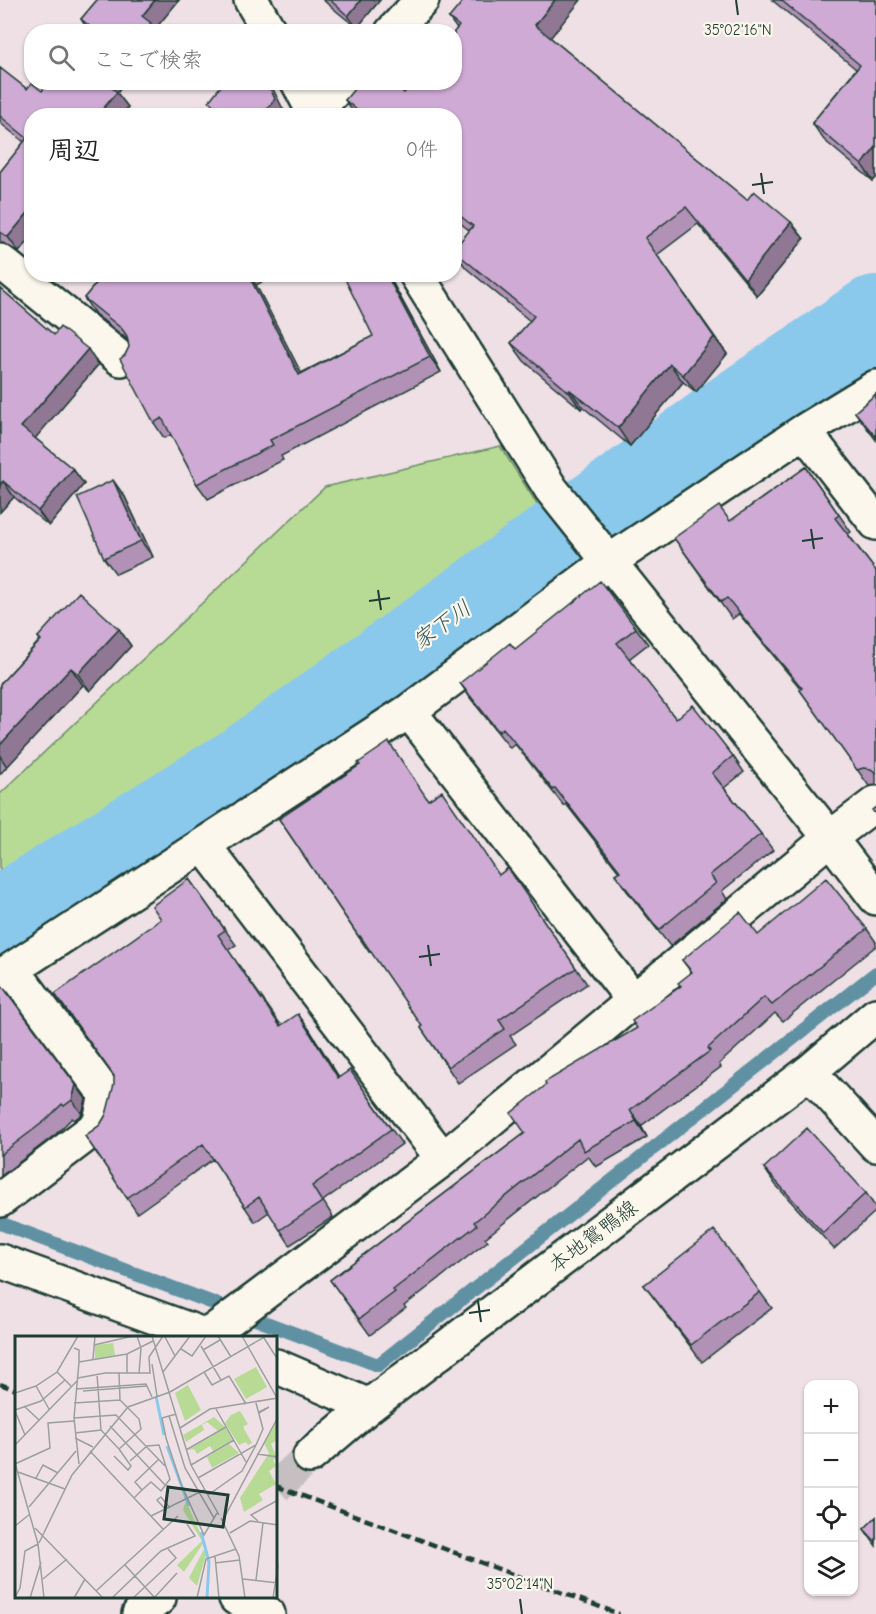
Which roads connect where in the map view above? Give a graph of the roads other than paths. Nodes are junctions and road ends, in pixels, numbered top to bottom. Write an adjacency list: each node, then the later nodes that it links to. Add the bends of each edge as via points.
1 (422, 0): 2 (street)
2 (400, 24)
3 (302, 90): 5 (street)
4 (336, 90): 6 (street)
5 (312, 108)
6 (320, 108)
7 (0, 261): 8 (street)
8 (24, 280)
9 (26, 282): 11 (street)
10 (421, 282): 15 (street, via 551,489)
11 (121, 359)
12 (876, 387): 13 (street)
13 (804, 431): 14 (street); 15 (street)
14 (876, 523)
15 (610, 561): 16 (street); 18 (street)
16 (409, 711): 19 (street); 22 (street)
17 (876, 803): 18 (street)
18 (831, 838): 20 (street); 22 (street)
19 (204, 846): 21 (street); 26 (street)
20 (876, 898)
21 (6, 973): 27 (street, via 106,1095 99,1125)
22 (634, 1001): 26 (street)
23 (876, 1015): 24 (street, 本地鴛鴨線)
24 (809, 1072): 25 (street); 32 (street, 本地鴛鴨線)
25 (876, 1145)
26 (443, 1159): 30 (street)
27 (0, 1200)
28 (0, 1261): 29 (street)
29 (206, 1336)
30 (210, 1336)
31 (278, 1367): 32 (street)
32 (369, 1406): 33 (street, 本地鴛鴨線)
33 (310, 1456)
34 (158, 1599): 36 (street)
35 (238, 1599): 37 (street)
36 (139, 1614)
37 (268, 1614)

